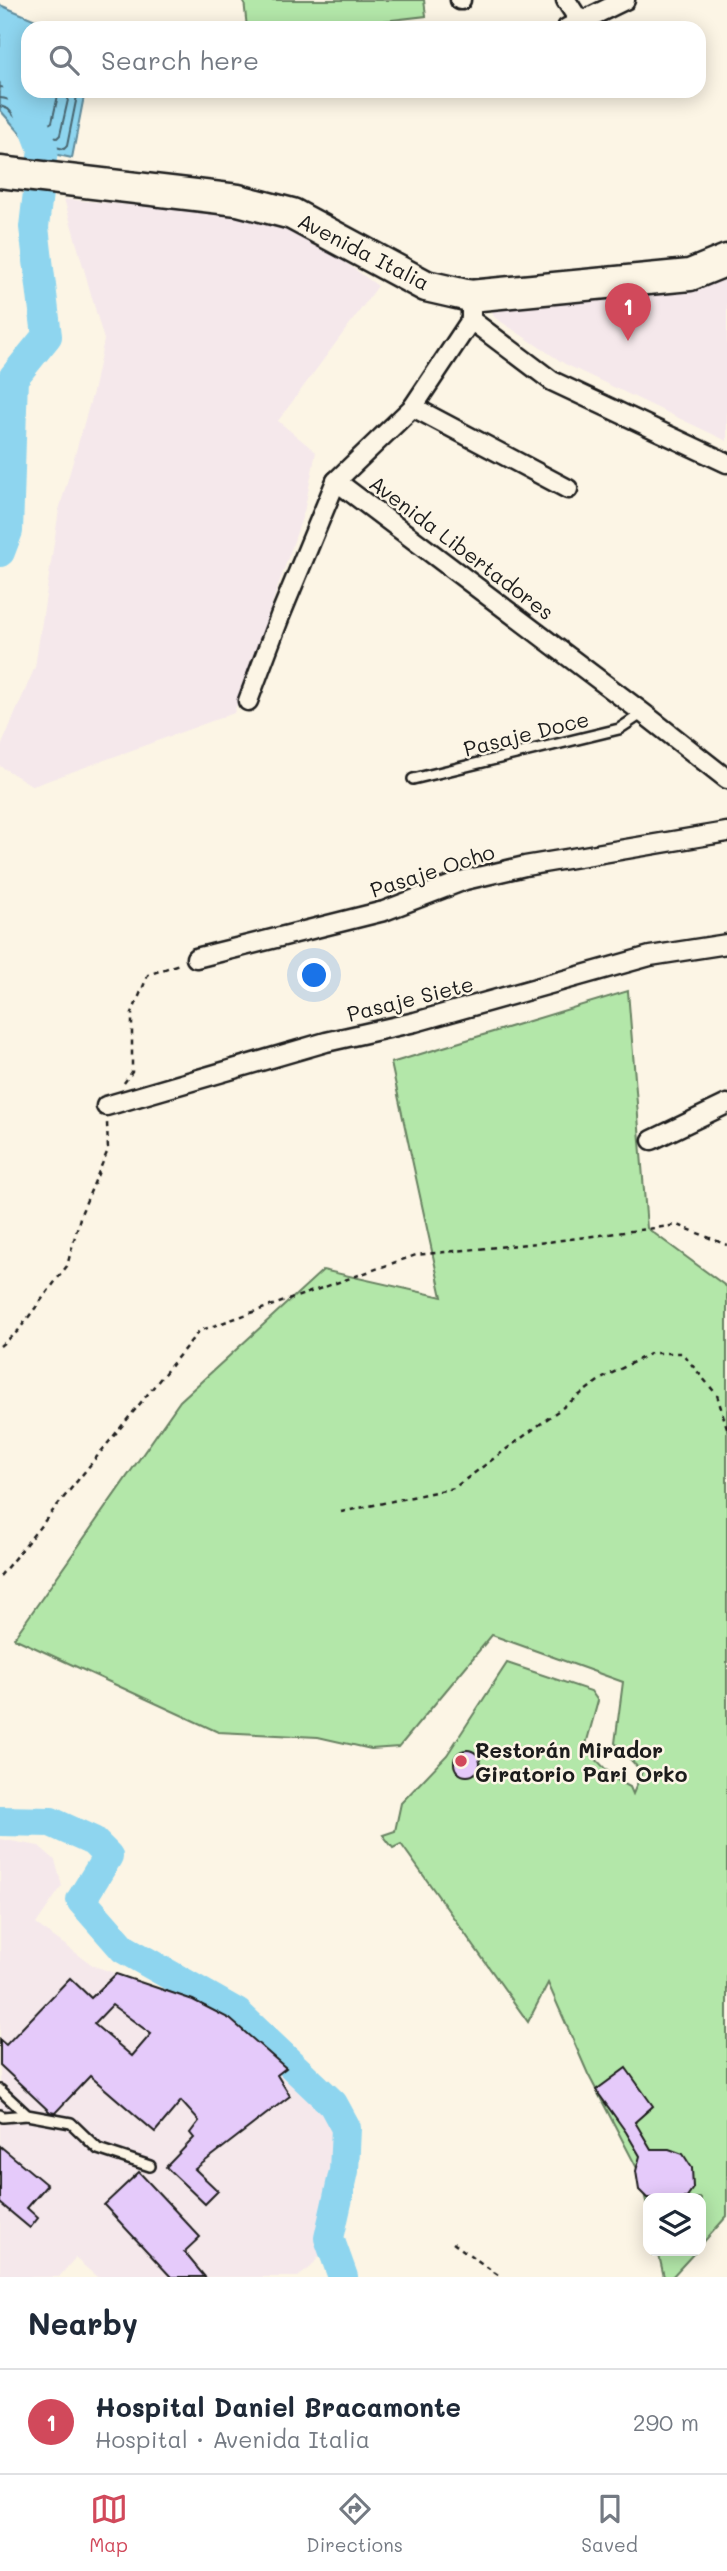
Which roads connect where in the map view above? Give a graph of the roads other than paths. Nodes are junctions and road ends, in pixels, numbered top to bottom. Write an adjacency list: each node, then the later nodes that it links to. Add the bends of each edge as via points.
1 (566, 0): 3 (street)
2 (625, 0): 4 (street)
3 (575, 21)
4 (586, 21)
5 (13, 174): 7 (highway, Avenida Italia, via 238,200 292,214)
6 (727, 260): 7 (highway, Avenida Italia, via 690,275)
7 (471, 308): 8 (street, Avenida Libertadores); 9 (street, via 552,382)
8 (413, 407): 10 (street, Avenida Libertadores); 11 (street)
9 (727, 463)
10 (336, 481): 12 (street); 13 (street, Avenida Libertadores)
11 (568, 489)
12 (248, 701)
13 (643, 713): 14 (lane, Pasaje Doce, via 618,729); 15 (street, Avenida Libertadores)
14 (413, 779)
15 (727, 779)
16 (727, 832): 18 (street, Pasaje Ocho, via 465,880 384,911)
17 (727, 944): 20 (street, Pasaje Siete, via 650,956)
18 (196, 958)
19 (727, 1104): 21 (street)
20 (106, 1106)
21 (652, 1140)
22 (0, 2090): 24 (lane)
23 (0, 2115): 24 (lane)
24 (27, 2115): 25 (lane, via 71,2123 98,2148)
25 (150, 2166)

